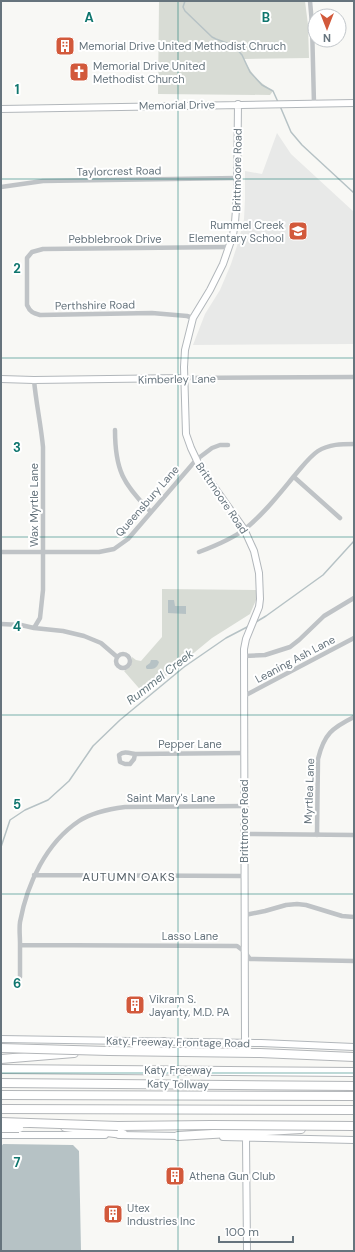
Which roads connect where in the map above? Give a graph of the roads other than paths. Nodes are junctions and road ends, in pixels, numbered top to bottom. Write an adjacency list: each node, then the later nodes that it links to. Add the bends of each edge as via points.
1 (310, 1): 4 (street)
2 (354, 103): 4 (main road, Memorial Drive)
3 (238, 104): 4 (main road, Memorial Drive); 5 (main road, Memorial Drive); 6 (main road, Brittmoore Road)
4 (314, 104)
5 (1, 108)
6 (237, 178): 7 (street, Taylorcrest Road, via 43,181); 8 (main road, Brittmoore Road, via 236,215)
7 (1, 187)
8 (229, 247): 9 (street, Pebblebrook Drive, via 37,249 27,258); 10 (main road, Brittmoore Road, via 210,290)
9 (27, 279): 10 (street, Perthshire Road, via 27,305 29,310 40,315 152,313)
10 (193, 318): 12 (main road, Brittmoore Road, via 185,350)
11 (354, 377): 12 (street, Kimberley Lane)
12 (184, 378): 14 (main road, Kimberley Lane); 18 (main road, Brittmoore Road, via 186,434)
13 (1, 379): 14 (main road, Kimberley Lane)
14 (34, 380): 24 (street, Wax Myrtle Lane, via 43,447)
15 (115, 430): 20 (street, via 121,472 135,495)
16 (354, 444): 19 (street, via 328,446 318,451)
17 (228, 445): 18 (street, Queensbury Lane, via 212,448)
18 (196, 460): 20 (street, Queensbury Lane); 22 (main road, Brittmoore Road)
19 (294, 477): 21 (street); 22 (street)
20 (151, 512): 24 (street, Queensbury Lane, via 128,540 114,549 98,552)
21 (340, 518)
22 (244, 529): 25 (street); 31 (main road, Brittmoore Road, via 254,551 260,584 260,599 246,639)
23 (1, 552): 24 (street, Queensbury Lane)
24 (43, 552): 28 (street, Wax Myrtle Lane, via 42,606 40,618)
25 (199, 552)
26 (354, 598): 31 (street, via 324,616 290,647 265,655)
27 (1, 624): 28 (street, via 21,624)
28 (34, 628): 30 (street, via 84,636 101,643)
29 (354, 638): 32 (street, Leaning Ash Lane)
30 (116, 656)
31 (244, 656): 32 (main road, Brittmoore Road)
32 (244, 696): 34 (main road, Brittmoore Road)
33 (354, 717): 38 (street, Myrtlea Lane, via 330,732 321,748 318,759)
34 (244, 753): 35 (street, Pepper Lane); 36 (main road, Brittmoore Road)
35 (135, 754)
36 (244, 806): 37 (main road, Brittmoore Road); 40 (street, Saint Mary's Lane, via 126,807 99,812 67,830)
37 (244, 834): 38 (street); 41 (main road, Brittmoore Road)
38 (317, 835): 39 (street)
39 (354, 836)
40 (34, 875): 41 (street); 44 (street, Saint Mary's Lane, via 20,924)
41 (244, 876): 42 (main road, Brittmoore Road)
42 (245, 915): 43 (street, via 297,904); 45 (main road, Brittmoore Road)
43 (354, 917)
44 (20, 945): 45 (street, Lasso Lane, via 237,946); 47 (street, Saint Mary's Lane)
45 (245, 952): 46 (street, Lasso Lane, via 250,960); 50 (main road, Brittmoore Road)
46 (354, 961)
47 (20, 977)
48 (1, 1040): 49 (main road, Katy Freeway Frontage Road)
49 (164, 1042): 50 (main road, Katy Freeway Frontage Road); 56 (highway, via 149,1046)
50 (245, 1043): 51 (main road, Katy Freeway Frontage Road)
51 (354, 1047)
52 (1, 1048): 53 (highway, bridge)
53 (109, 1051): 54 (highway, bridge); 55 (highway)
54 (1, 1053)
55 (354, 1057)
56 (1, 1059)
57 (1, 1069): 58 (highway, Katy Freeway)
58 (354, 1072)
59 (1, 1083): 60 (highway, Katy Tollway)
60 (354, 1086)
61 (1, 1095): 62 (highway, Katy Tollway)
62 (354, 1096)
63 (1, 1109): 64 (highway)
64 (354, 1110)
65 (1, 1121): 66 (highway, bridge); 69 (highway)
66 (118, 1126): 67 (highway, bridge); 68 (highway, bridge)
67 (354, 1126): 71 (highway)
68 (1, 1128)
69 (123, 1134): 70 (main road); 71 (main road)
70 (1, 1135)
71 (178, 1136): 72 (main road)
72 (246, 1138): 73 (main road); 74 (main road)
73 (354, 1140)
74 (247, 1251)

